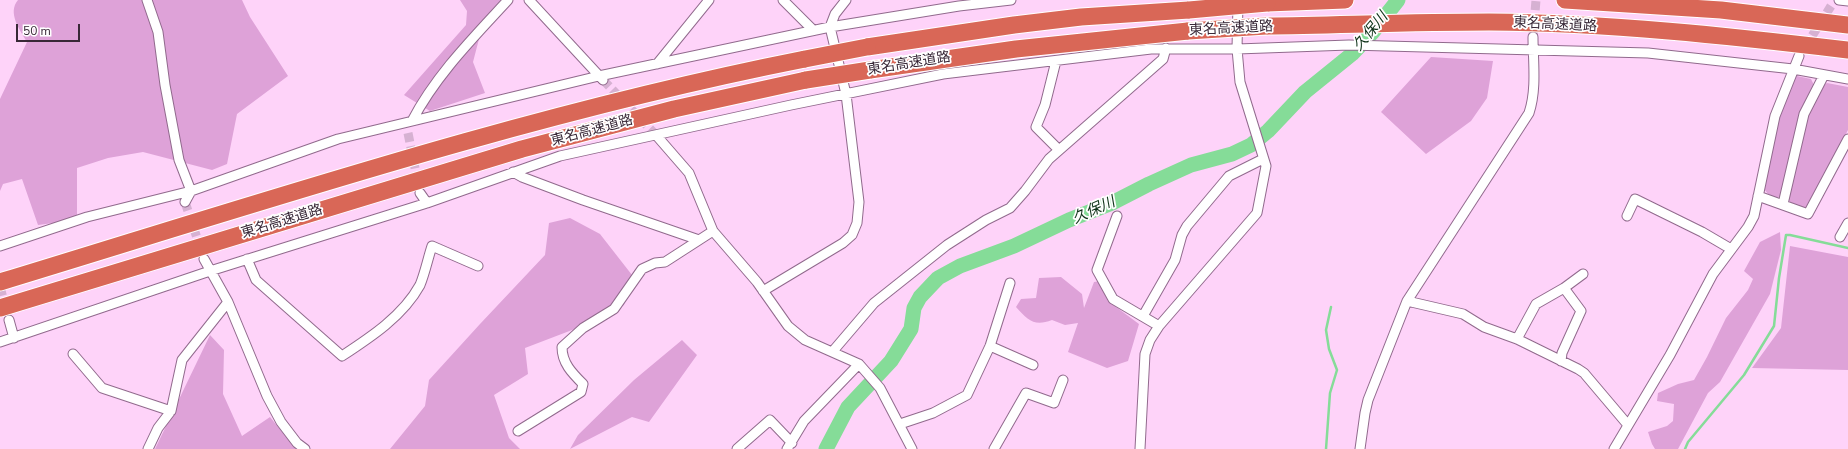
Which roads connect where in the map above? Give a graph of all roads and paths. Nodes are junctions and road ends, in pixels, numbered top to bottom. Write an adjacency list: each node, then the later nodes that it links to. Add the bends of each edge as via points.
1 (147, 0): 36 (street, via 158,32 179,160)
2 (508, 0): 29 (street, via 452,62)
3 (529, 0): 26 (street)
4 (709, 0): 23 (street)
5 (783, 0): 15 (street)
6 (846, 0): 14 (street, via 835,14)
7 (1011, 0): 14 (street)
8 (1238, 0): 18 (street)
9 (1345, 0): 55 (highway, 東名高速道路, bridge, via 1066,19 805,58 711,78 517,126)
10 (1565, 0): 13 (highway, 東名高速道路, via 1722,10)
11 (1848, 1): 12 (street)
12 (1835, 2)
13 (1848, 26)
14 (830, 27): 15 (street); 28 (street)
15 (813, 30): 23 (street)
16 (1533, 37): 19 (street)
17 (1166, 48): 18 (street); 22 (street); 33 (street, via 1163,59)
18 (1237, 49): 19 (street, via 1349,45); 34 (street, via 1240,82)
19 (1533, 50): 24 (street, via 1648,53); 59 (street, via 1532,102 1529,113)
20 (1848, 50): 61 (highway, 東名高速道路, bridge, via 1716,35 1490,22 1266,26 1016,48 806,80 682,107 522,149)
21 (1799, 56): 24 (street)
22 (1056, 61): 28 (street, via 943,74); 33 (street, via 1045,105 1036,127)
23 (657, 64): 26 (street)
24 (1793, 68): 25 (street); 38 (street, via 1775,116)
25 (1824, 75): 27 (street); 41 (street, via 1804,114)
26 (601, 78): 29 (street)
27 (1848, 80)
28 (846, 94): 31 (street); 58 (street, via 859,202 857,223 852,235)
29 (408, 122): 30 (street); 36 (street, via 338,139)
30 (408, 133)
31 (656, 134): 35 (street, via 560,156); 45 (street, via 689,173)
32 (1848, 139): 41 (street, via 1808,214)
33 (1059, 150): 68 (street, via 1010,208 947,245 874,303)
34 (1263, 159): 62 (street, via 1229,176 1187,226 1182,234 1175,260); 63 (street, via 1266,166 1257,213)
35 (513, 172): 40 (street); 47 (street, via 583,200)
36 (191, 191): 39 (street); 48 (street, via 87,217)
37 (420, 193): 40 (street)
38 (1758, 196): 41 (street); 49 (street, via 1754,216)
39 (185, 202)
40 (427, 203): 51 (street)
41 (1783, 204)
42 (1118, 216): 62 (street, via 1098,270 1113,299)
43 (1627, 216): 49 (street, via 1635,199 1702,232)
44 (1848, 223): 46 (street)
45 (712, 231): 47 (street); 58 (street, via 758,282)
46 (1840, 237)
47 (699, 240): 77 (street, via 665,262 642,269 614,309 583,328 562,347 562,355 568,368 583,384 582,392)
48 (0, 246)
49 (1730, 249): 76 (street, via 1713,274 1670,355)
50 (204, 259): 53 (street)
51 (247, 259): 52 (street, via 256,280 342,356 366,341 400,311 420,284 432,246); 53 (street)
52 (478, 266)
53 (210, 271): 60 (street); 64 (street)
54 (1583, 274): 57 (street)
55 (0, 282)
56 (1010, 283): 67 (street)
57 (1564, 288): 65 (street, via 1536,304); 70 (street, via 1581,311)
58 (763, 291): 68 (street, via 795,333 805,340)
59 (1407, 301): 65 (street, via 1463,314 1484,327); 85 (street, via 1368,400)
60 (228, 302): 74 (street, via 182,360); 80 (street, via 267,396 281,422)
61 (5, 314): 64 (street)
62 (1142, 316): 63 (street)
63 (1158, 326): 84 (street, via 1145,354)
64 (14, 338): 66 (street)
65 (1517, 339): 70 (street)
66 (0, 342)
67 (990, 346): 72 (street); 75 (street, via 967,395 933,413)
68 (833, 351): 71 (street)
69 (73, 354): 74 (street, via 102,388)
70 (1561, 361): 76 (street, via 1584,373)
71 (859, 364): 75 (street, via 880,388); 78 (street, via 804,421)
72 (1033, 365)
73 (1063, 380): 83 (street, via 1054,403 1026,393)
74 (171, 411): 79 (street, via 158,428)
75 (900, 424): 82 (street)
76 (1628, 425): 86 (street)
77 (518, 431)
78 (790, 446): 81 (street, via 770,420)
79 (148, 449)
80 (305, 449)
81 (737, 449)
82 (912, 449)
83 (994, 449)
84 (1140, 449)
85 (1360, 449)
86 (1614, 449)

